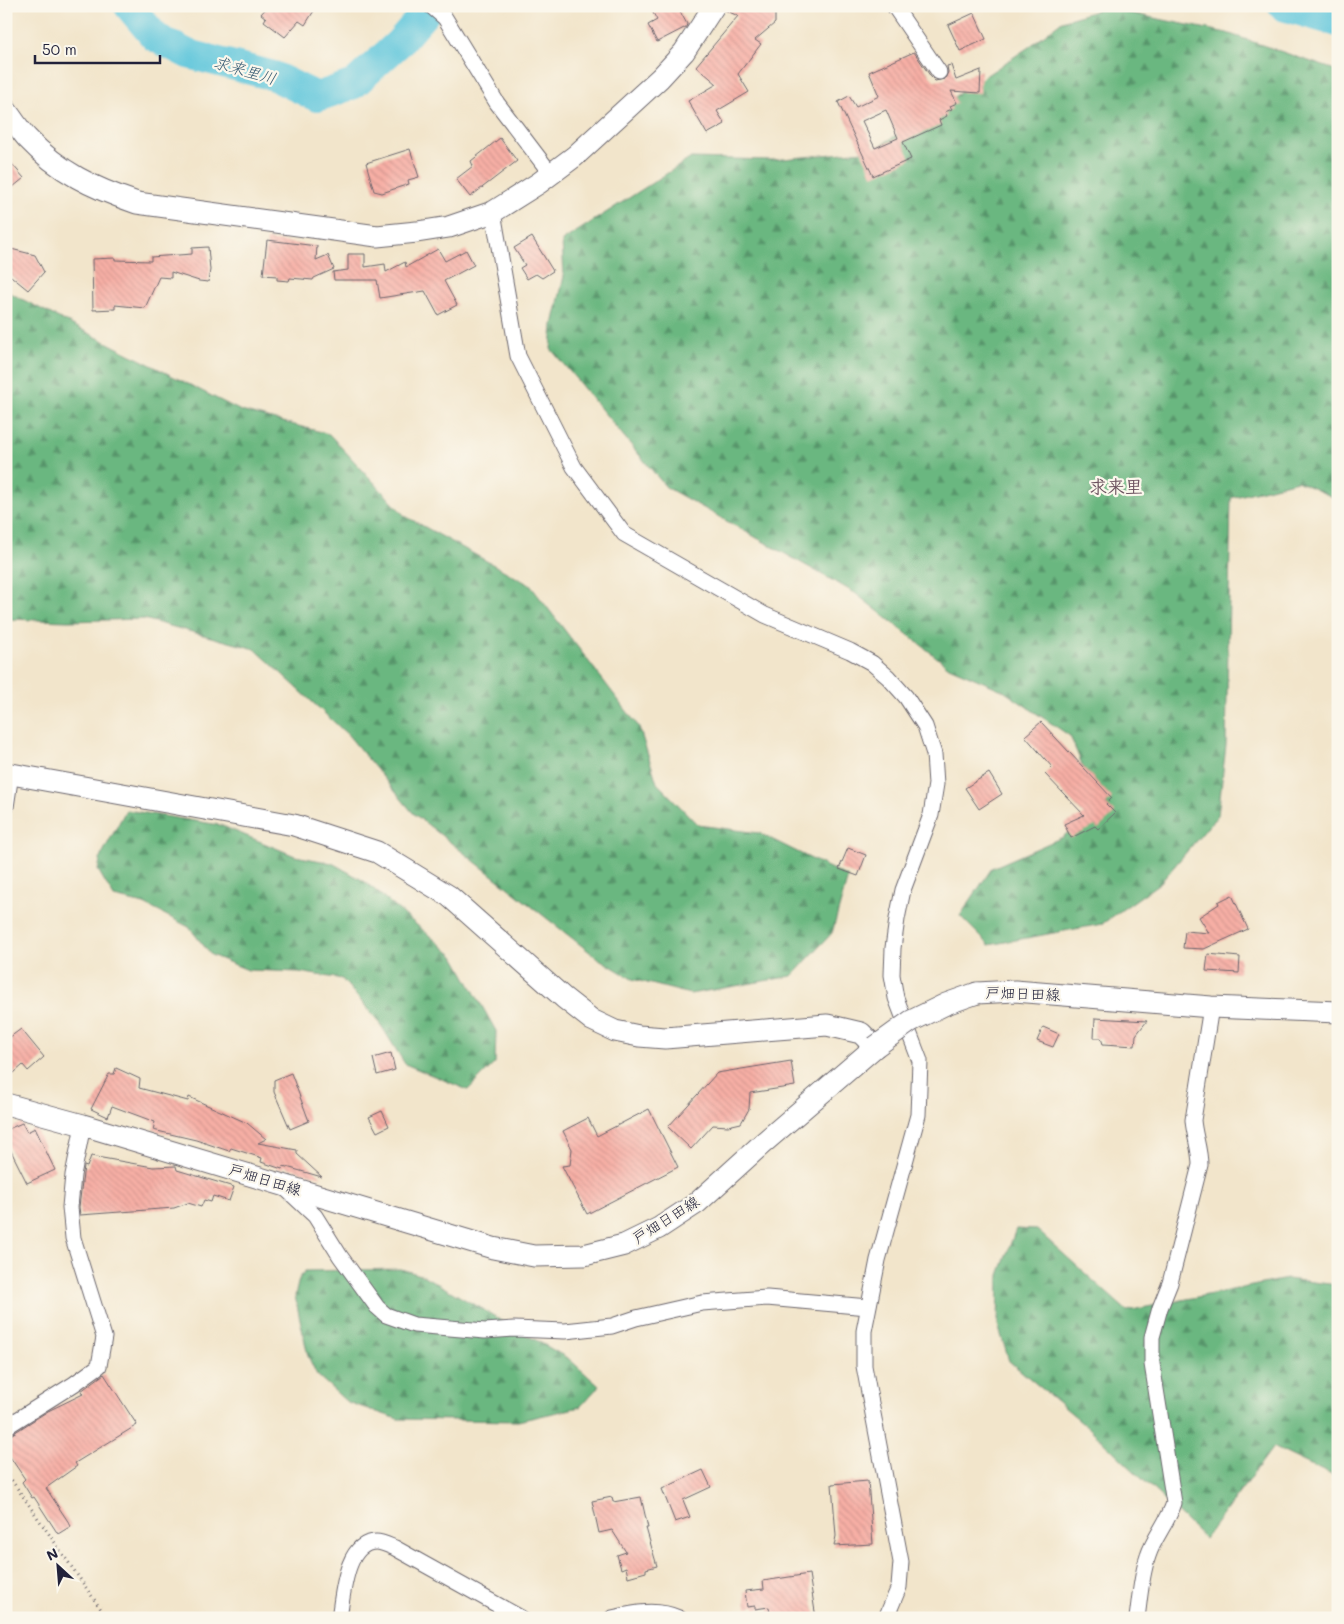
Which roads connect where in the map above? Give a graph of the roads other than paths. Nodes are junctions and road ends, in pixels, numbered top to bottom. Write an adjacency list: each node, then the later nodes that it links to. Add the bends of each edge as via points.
1 (431, 6): 6 (street, via 445,18 497,103)
2 (714, 6): 6 (street, via 684,52 660,78)
3 (894, 6): 4 (street)
4 (939, 72)
5 (6, 110): 7 (street, via 26,137 55,164 84,183 136,203 377,236 449,227)
6 (551, 174): 7 (street)
7 (493, 212): 16 (street, via 518,356 574,467 624,534 765,614 872,664 906,697 928,735 934,754 936,784 931,815 903,890 892,976 896,998 920,1061 918,1115)
8 (9, 774): 9 (street); 12 (street, via 294,825 377,852 449,896 564,998 592,1020 615,1031 665,1038 827,1025 861,1033)
9 (6, 807)
10 (1210, 1007): 11 (street, 戸畑日田線); 12 (street, 戸畑日田線, bridge, via 1015,990 977,993 911,1021); 23 (street, via 1193,1120 1200,1165 1170,1283 1152,1337 1152,1364 1174,1503 1148,1555 1141,1580)
11 (1338, 1012)
12 (875, 1047): 15 (street, 戸畑日田線, via 697,1203 624,1246 584,1255 534,1256 493,1248)
13 (6, 1104): 14 (street, 戸畑日田線)
14 (83, 1125): 15 (street, 戸畑日田線); 17 (street, via 70,1208 73,1238 104,1337 99,1366)
15 (281, 1185): 16 (street, via 315,1216 377,1307 386,1315 414,1324 485,1331 565,1331 612,1326 702,1303 767,1298)
16 (868, 1307): 22 (street, via 864,1366 901,1562 899,1587)
17 (6, 1427)
18 (340, 1618): 19 (street, via 345,1580 353,1556 366,1544 377,1542 395,1548)
19 (521, 1618)
20 (612, 1618): 21 (street, via 657,1612)
21 (679, 1618)
22 (886, 1618)
23 (1137, 1618)

